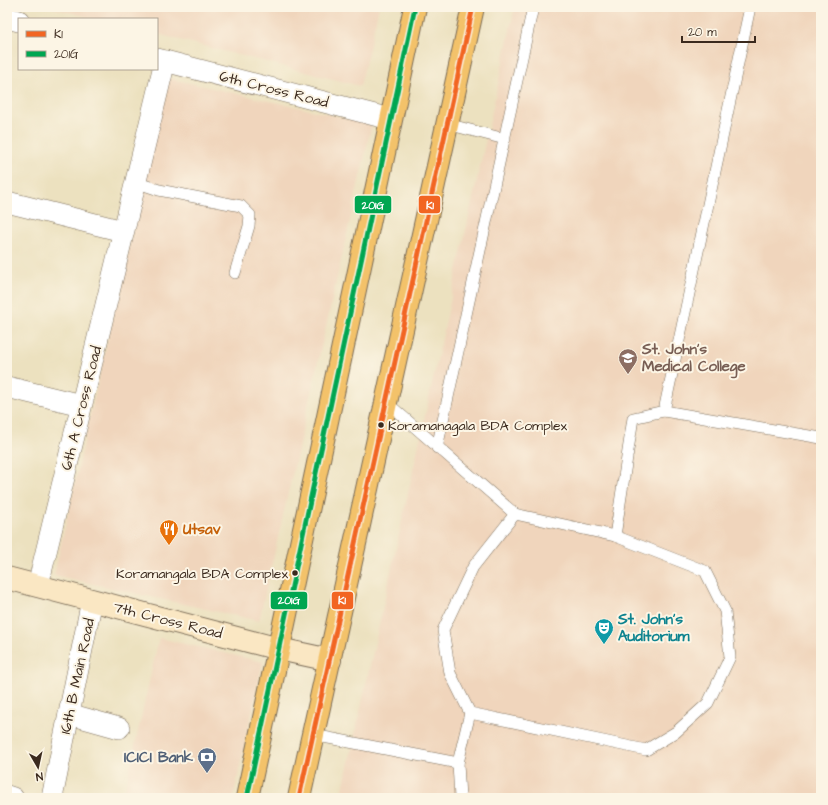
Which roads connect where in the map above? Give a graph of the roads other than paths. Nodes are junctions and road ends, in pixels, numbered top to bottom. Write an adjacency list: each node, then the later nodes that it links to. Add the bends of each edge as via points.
1 (415, 7): 8 (main road)
2 (473, 7): 9 (main road)
3 (533, 7): 10 (lane)
4 (750, 7): 18 (lane)
5 (7, 18): 6 (street)
6 (18, 21)
7 (161, 60): 8 (street, 6th Cross Road); 11 (street, 6th A Cross Road)
8 (390, 120): 26 (main road)
9 (447, 124): 10 (lane); 16 (main road)
10 (505, 139): 20 (lane)
11 (135, 182): 13 (street, 6th A Cross Road); 14 (lane, via 159,190 241,206 250,215)
12 (7, 202): 13 (street)
13 (124, 231): 17 (street, 6th A Cross Road)
14 (235, 273)
15 (7, 387): 17 (street)
16 (386, 402): 20 (lane); 27 (main road)
17 (81, 405): 24 (street, 6th A Cross Road)
18 (664, 411): 19 (lane); 22 (lane, via 633,418)
19 (821, 438)
20 (437, 448): 21 (lane)
21 (515, 514): 22 (lane); 28 (lane, via 473,567 443,630 450,673)
22 (615, 536): 28 (lane, via 705,571 724,611 730,657 708,703 676,732 646,750)
23 (7, 578): 24 (street, 7th Cross Road)
24 (38, 584): 25 (street, 7th Cross Road)
25 (92, 600): 26 (street, 7th Cross Road); 29 (street, 16th B Main Road)
26 (279, 648): 27 (street, 7th Cross Road); 36 (main road)
27 (330, 660): 31 (main road)
28 (470, 713): 32 (lane)
29 (69, 714): 30 (street); 35 (street, 16th B Main Road)
30 (119, 728)
31 (314, 735): 32 (lane); 37 (main road)
32 (458, 763): 38 (lane)
33 (7, 796): 34 (street)
34 (13, 798)
35 (52, 798)
36 (247, 798)
37 (299, 798)
38 (460, 798)

